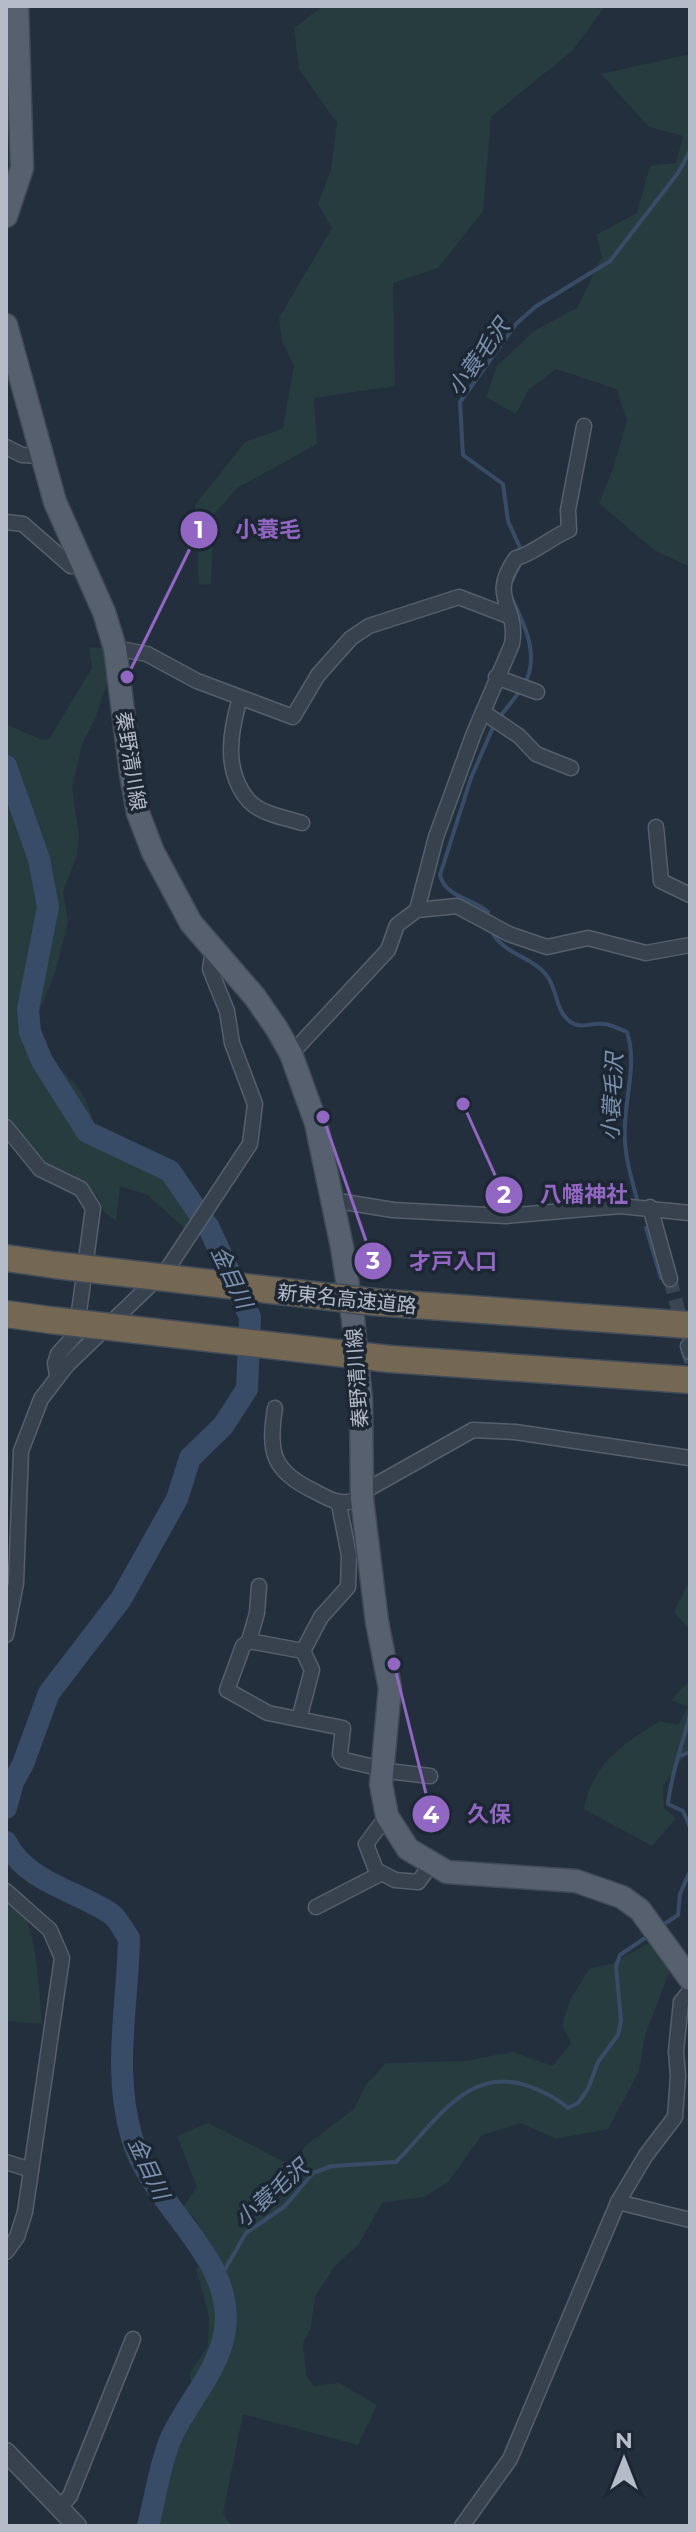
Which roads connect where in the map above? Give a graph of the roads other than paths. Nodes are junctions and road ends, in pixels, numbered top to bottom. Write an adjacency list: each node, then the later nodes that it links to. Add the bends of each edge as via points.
1 (17, 6): 2 (main road)
2 (16, 70): 3 (main road); 4 (main road, via 22,168)
3 (6, 140)
4 (6, 216)
5 (6, 325): 8 (main road, 秦野清川線)
6 (584, 426): 11 (street, via 569,530 523,556 502,582)
7 (6, 447): 8 (street)
8 (41, 456): 10 (main road, 秦野清川線)
9 (6, 522): 10 (street, via 23,524 71,566)
10 (81, 562): 12 (main road, 秦野清川線)
11 (512, 608): 13 (street, via 512,644); 15 (street, via 449,598 369,626 318,675 293,717)
12 (115, 648): 15 (street, via 147,654); 23 (main road, 秦野清川線, via 138,813 175,899)
13 (496, 677): 14 (street); 16 (street)
14 (533, 692)
15 (240, 698): 18 (street, via 229,737 239,782 250,802)
16 (485, 713): 17 (street, via 536,754); 21 (street, via 473,759 436,837)
17 (571, 768)
18 (302, 823)
19 (656, 827): 20 (street, via 661,881)
20 (690, 895)
21 (417, 910): 22 (street, via 457,906 547,947 588,938 646,953); 24 (street, via 397,925 388,950)
22 (690, 945)
23 (213, 951): 24 (main road, 秦野清川線, via 255,997); 33 (street, via 210,969 255,1104 250,1144 158,1279)
24 (291, 1054): 26 (main road, 秦野清川線, via 316,1123)
25 (6, 1127): 33 (street, via 40,1169 81,1189 93,1208 76,1334 58,1354)
26 (332, 1200): 27 (street, via 393,1210 506,1216); 38 (main road, 秦野清川線, via 353,1319)
27 (650, 1207): 28 (street); 30 (street)
28 (690, 1213)
29 (6, 1258): 32 (highway, 新東名高速道路, bridge)
30 (670, 1279)
31 (6, 1314): 34 (highway, bridge, via 390,1359)
32 (689, 1341)
33 (57, 1375): 36 (street)
34 (690, 1380)
35 (275, 1408): 39 (street, via 270,1438 277,1464 289,1479)
36 (13, 1452): 41 (street, via 16,1583)
37 (690, 1458): 38 (street, via 473,1430)
38 (362, 1496): 39 (street); 45 (main road, 秦野清川線, via 390,1688)
39 (339, 1504): 43 (street, via 349,1556 348,1587 321,1617)
40 (259, 1586): 42 (street)
41 (6, 1635)
42 (249, 1641): 43 (street); 44 (street, via 227,1690 268,1713)
43 (303, 1651): 44 (street, via 312,1670)
44 (299, 1719): 45 (street, via 343,1728 341,1757)
45 (383, 1768): 46 (street); 47 (main road, 秦野清川線)
46 (430, 1776)
47 (387, 1816): 48 (main road, 秦野清川線, via 408,1849); 49 (street, via 366,1844)
48 (431, 1865): 49 (street, via 418,1882); 52 (main road, 秦野清川線, via 456,1873 576,1881 603,1889 640,1910)
49 (380, 1874): 51 (street)
50 (6, 1891): 55 (street, via 50,1930 62,1958)
51 (316, 1907)
52 (690, 1979)
53 (690, 1991): 56 (street, via 681,2002 675,2117)
54 (6, 2162): 55 (street)
55 (31, 2170): 58 (street, via 25,2212)
56 (618, 2202): 57 (street); 63 (street, via 510,2459)
57 (690, 2220)
58 (6, 2252)
59 (133, 2339): 61 (street, via 70,2496)
60 (6, 2452): 61 (street)
61 (60, 2507): 62 (street)
62 (77, 2526)
63 (462, 2526)

